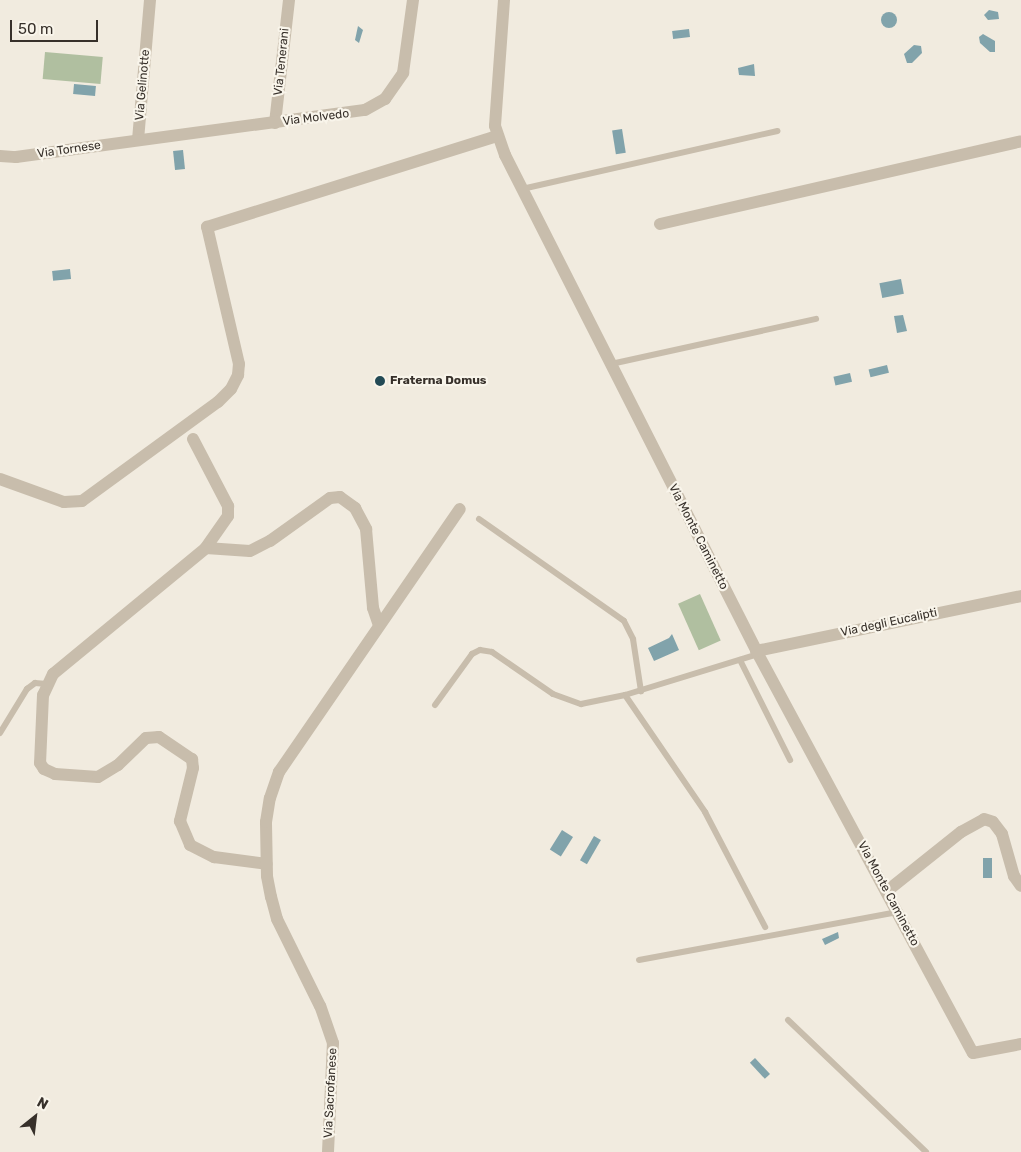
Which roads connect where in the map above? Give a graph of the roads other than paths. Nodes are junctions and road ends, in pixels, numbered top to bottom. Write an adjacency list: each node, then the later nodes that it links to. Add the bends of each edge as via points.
1 (150, 0): 8 (street, Via Gelinotte)
2 (289, 0): 5 (street, Via Tenerani)
3 (413, 0): 5 (street, Via Molvedo, via 402,73 385,99 352,114)
4 (504, 0): 7 (street, Via Monte Caminetto, via 495,114)
5 (275, 123): 8 (street, Via Molvedo)
6 (777, 131): 11 (lane)
7 (497, 136): 11 (street, Via Monte Caminetto); 16 (street, via 208,228 239,364 231,389 218,402 82,501 64,502)
8 (138, 140): 10 (street, Via Tornese, via 16,157)
9 (1021, 141): 12 (street)
10 (0, 156)
11 (522, 190): 14 (street, Via Monte Caminetto)
12 (660, 224)
13 (816, 319): 14 (lane)
14 (611, 364): 22 (street, Via Monte Caminetto)
15 (193, 438): 19 (street, via 228,506 228,516)
16 (0, 479)
17 (460, 509): 21 (street, Via Sacrofanese)
18 (479, 519): 25 (lane, via 624,621 633,639)
19 (206, 548): 21 (street, via 250,551 270,541 330,498 340,497 355,508 366,529 373,608); 24 (street, via 73,656)
20 (1021, 596): 22 (street, Via degli Eucalipti)
21 (380, 626): 30 (street, Via Sacrofanese, via 279,772 266,822)
22 (757, 652): 23 (lane); 32 (street, Via Monte Caminetto)
23 (740, 660): 25 (lane); 29 (lane)
24 (47, 684): 28 (lane, via 36,683 28,689); 30 (street, via 39,754 44,769 66,776 102,776 118,766 146,738 159,737 192,758 193,768 180,821 190,845 214,857)
25 (641, 690): 26 (lane)
26 (625, 695): 27 (lane, via 581,704 568,702 492,652 480,650 472,654); 34 (lane, via 705,812)
27 (435, 705)
28 (0, 734)
29 (790, 760)
30 (267, 864): 38 (street, Via Sacrofanese, via 277,919 328,1024 334,1055)
31 (1021, 886): 32 (street, via 1014,876 1002,834 993,822 984,819 961,832)
32 (887, 891): 33 (street, Via Monte Caminetto)
33 (898, 912): 35 (lane); 37 (street, Via Monte Caminetto, via 973,1053)
34 (764, 927)
35 (639, 960)
36 (788, 1020): 39 (lane)
37 (1021, 1044)
38 (328, 1152)
39 (926, 1152)

